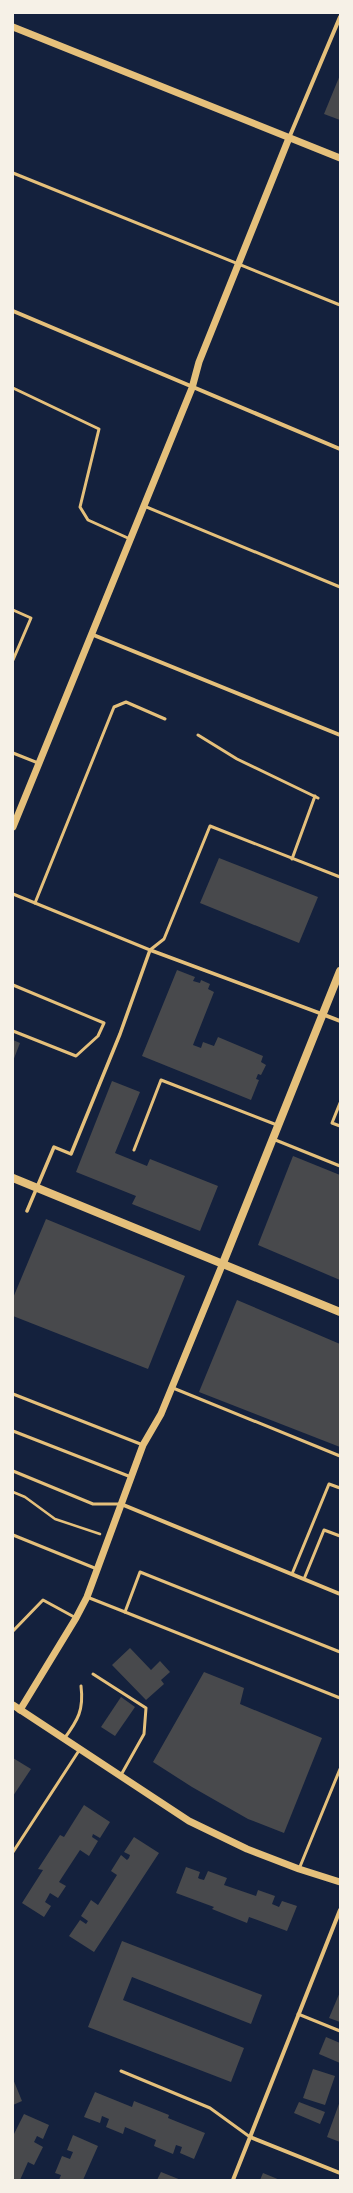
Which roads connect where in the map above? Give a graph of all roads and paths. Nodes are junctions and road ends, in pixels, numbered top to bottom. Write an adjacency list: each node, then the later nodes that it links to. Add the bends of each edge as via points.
1 (340, 17): 3 (street)
2 (13, 27): 3 (street)
3 (290, 138): 4 (street); 6 (street)
4 (340, 158)
5 (13, 173): 6 (lane)
6 (238, 264): 7 (lane); 10 (street, via 198,362)
7 (340, 305)
8 (13, 311): 10 (street)
9 (13, 388): 13 (lane, via 99,429 80,507 88,520)
10 (192, 388): 11 (street); 12 (street)
11 (340, 449)
12 (144, 506): 13 (street); 14 (lane)
13 (130, 539): 16 (street)
14 (340, 587)
15 (13, 610): 17 (lane, via 31,618)
16 (91, 634): 19 (street); 22 (street)
17 (13, 660)
18 (165, 719): 29 (lane, via 126,702 114,707)
19 (340, 734)
20 (198, 735): 23 (lane, via 236,759)
21 (13, 753): 22 (lane)
22 (40, 764): 25 (street)
23 (315, 796): 24 (lane); 26 (lane)
24 (318, 798)
25 (13, 827)
26 (292, 859): 27 (lane); 30 (lane, via 210,826 164,938)
27 (340, 878)
28 (13, 894): 29 (lane)
29 (36, 903): 30 (lane)
30 (150, 950): 33 (street); 43 (street, via 120,1034 71,1154 54,1147)
31 (340, 971): 33 (main road)
32 (13, 985): 35 (lane, via 104,1023 98,1036 76,1056)
33 (322, 1014): 34 (street); 37 (main road)
34 (340, 1021)
35 (13, 1031)
36 (340, 1103): 38 (lane, via 332,1123)
37 (277, 1125): 39 (main road); 40 (lane, via 161,1080)
38 (340, 1126)
39 (273, 1139): 41 (lane); 45 (main road)
40 (134, 1150)
41 (340, 1166)
42 (13, 1178): 43 (main road)
43 (37, 1187): 44 (street); 45 (main road)
44 (27, 1211)
45 (222, 1263): 46 (main road); 47 (street)
46 (340, 1312)
47 (173, 1388): 50 (street, via 162,1414); 51 (lane)
48 (13, 1394): 50 (lane)
49 (13, 1431): 53 (lane)
50 (143, 1446): 53 (street)
51 (340, 1456)
52 (13, 1471): 56 (lane, via 93,1504)
53 (131, 1477): 56 (street)
54 (340, 1488): 61 (lane, via 329,1484)
55 (13, 1492): 58 (path, via 56,1519)
56 (121, 1504): 58 (street); 61 (street)
57 (13, 1536): 60 (lane)
58 (109, 1536): 60 (street)
59 (340, 1536): 62 (lane, via 324,1530)
60 (97, 1569): 64 (street)
61 (292, 1574): 62 (street)
62 (304, 1579): 63 (street)
63 (340, 1594)
64 (86, 1597): 65 (lane); 66 (street)
65 (125, 1612): 68 (lane, via 140,1572); 71 (lane)
66 (76, 1618): 67 (lane, via 43,1600); 73 (street)
67 (13, 1631)
68 (340, 1652)
69 (94, 1674): 77 (lane, via 146,1708 144,1734)
70 (81, 1686): 74 (lane, via 83,1703 76,1723)
71 (340, 1698)
72 (13, 1705): 73 (street)
73 (20, 1710): 74 (street)
74 (64, 1739): 75 (street)
75 (80, 1749): 77 (street); 78 (lane)
76 (340, 1769): 79 (lane)
77 (120, 1776): 79 (street, via 189,1821)
78 (13, 1852)
79 (299, 1870): 80 (street)
80 (340, 1882)
81 (340, 1910): 82 (street)
82 (298, 2014): 83 (lane); 85 (street)
83 (340, 2031)
84 (121, 2071): 85 (lane, via 210,2108)
85 (250, 2137): 86 (street); 87 (street)
86 (340, 2173)
87 (233, 2180)

